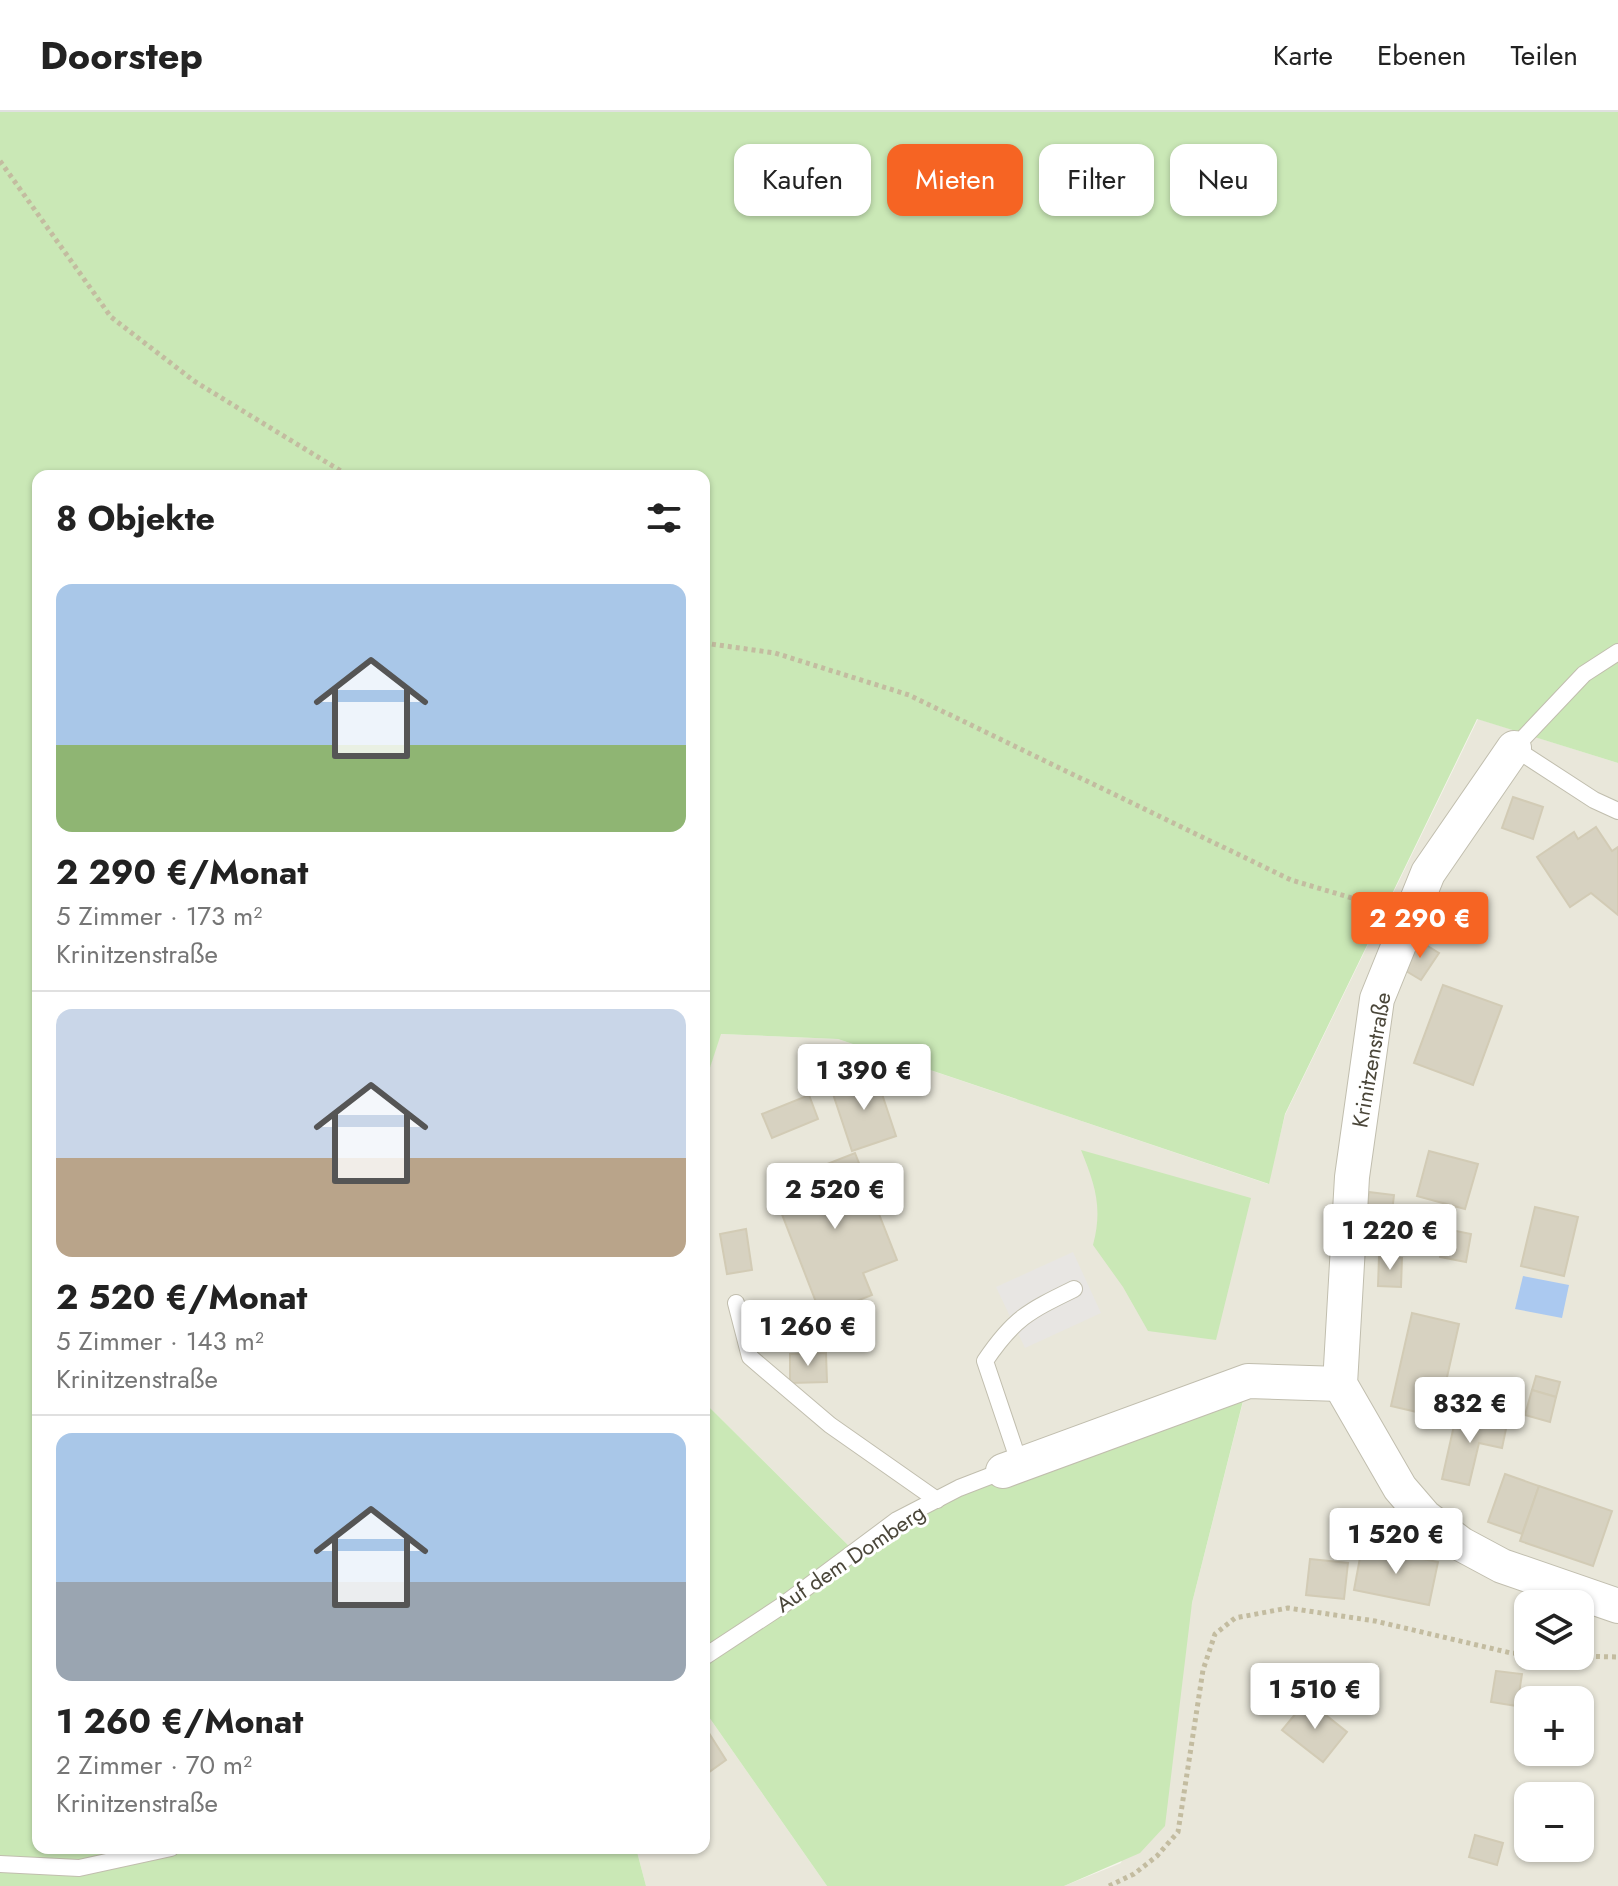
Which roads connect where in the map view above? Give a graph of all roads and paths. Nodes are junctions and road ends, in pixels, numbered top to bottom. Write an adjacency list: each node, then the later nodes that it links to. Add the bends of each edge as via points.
1 (0, 161): 2 (path, via 111,317 194,381)
2 (339, 470)
3 (710, 644): 7 (path, via 775,653 909,695 1291,880)
4 (1618, 652): 5 (lane, via 1584,674)
5 (1514, 748): 6 (lane); 7 (street, Krinitzenstraße, via 1428,873)
6 (1618, 811)
7 (1411, 916): 10 (street, Krinitzenstraße, via 1377,999 1352,1177)
8 (1074, 1289): 11 (lane, via 1027,1312 1005,1331 985,1361)
9 (736, 1303): 12 (lane, via 750,1357 830,1425)
10 (1340, 1384): 11 (street, via 1248,1381); 13 (street, via 1400,1488 1425,1517 1502,1566)
11 (1012, 1468): 12 (lane, Auf dem Domberg)
12 (937, 1500): 14 (lane, Auf dem Domberg, via 897,1520)
13 (1618, 1606)
14 (710, 1653)
15 (1514, 1653): 20 (path, via 1375,1621 1288,1608 1235,1618 1215,1634 1203,1670 1178,1832 1134,1874)
16 (1594, 1656): 17 (path)
17 (1618, 1657)
18 (143, 1854): 19 (lane, via 79,1868)
19 (0, 1864)
20 (1109, 1886)

